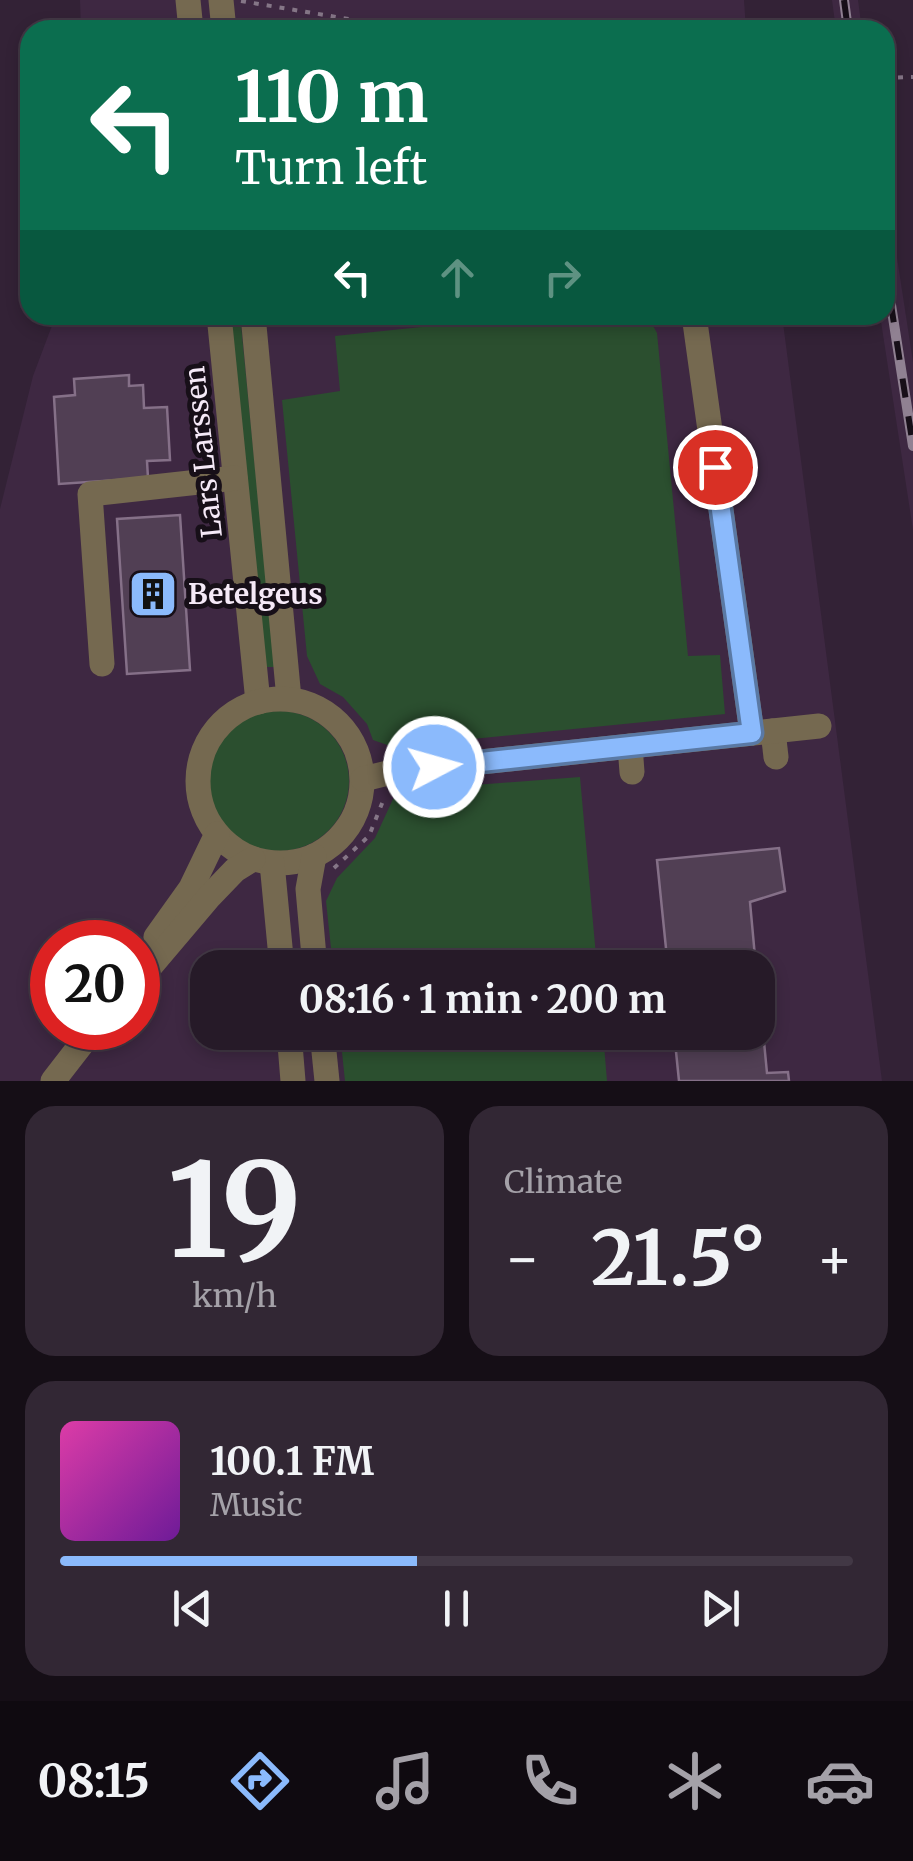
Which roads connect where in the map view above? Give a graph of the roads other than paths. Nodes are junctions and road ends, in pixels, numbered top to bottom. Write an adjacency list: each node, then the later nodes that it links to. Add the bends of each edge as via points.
1 (220, 325): 4 (street, Lars Larssen)
2 (254, 325): 6 (street)
3 (696, 325): 9 (street)
4 (235, 478): 5 (street, via 90,494); 7 (street, Lars Larssen)
5 (102, 664)
6 (290, 700): 7 (street); 10 (street, via 309,704 341,726 360,760)
7 (258, 702): 11 (street, via 222,722 202,757 199,797)
8 (820, 726): 9 (street)
9 (767, 740): 10 (street, via 631,759 520,758)
10 (362, 779): 12 (street, via 350,825)
11 (216, 834): 13 (street); 14 (street)
12 (314, 856): 13 (street); 16 (street, via 308,890)
13 (263, 861): 15 (street); 17 (street, via 235,870)
14 (160, 931)
15 (279, 950)
16 (314, 950)
17 (160, 955)
18 (77, 1050): 21 (street)
19 (290, 1050): 22 (street)
20 (323, 1050): 23 (street)
21 (53, 1081)
22 (294, 1081)
23 (326, 1081)

